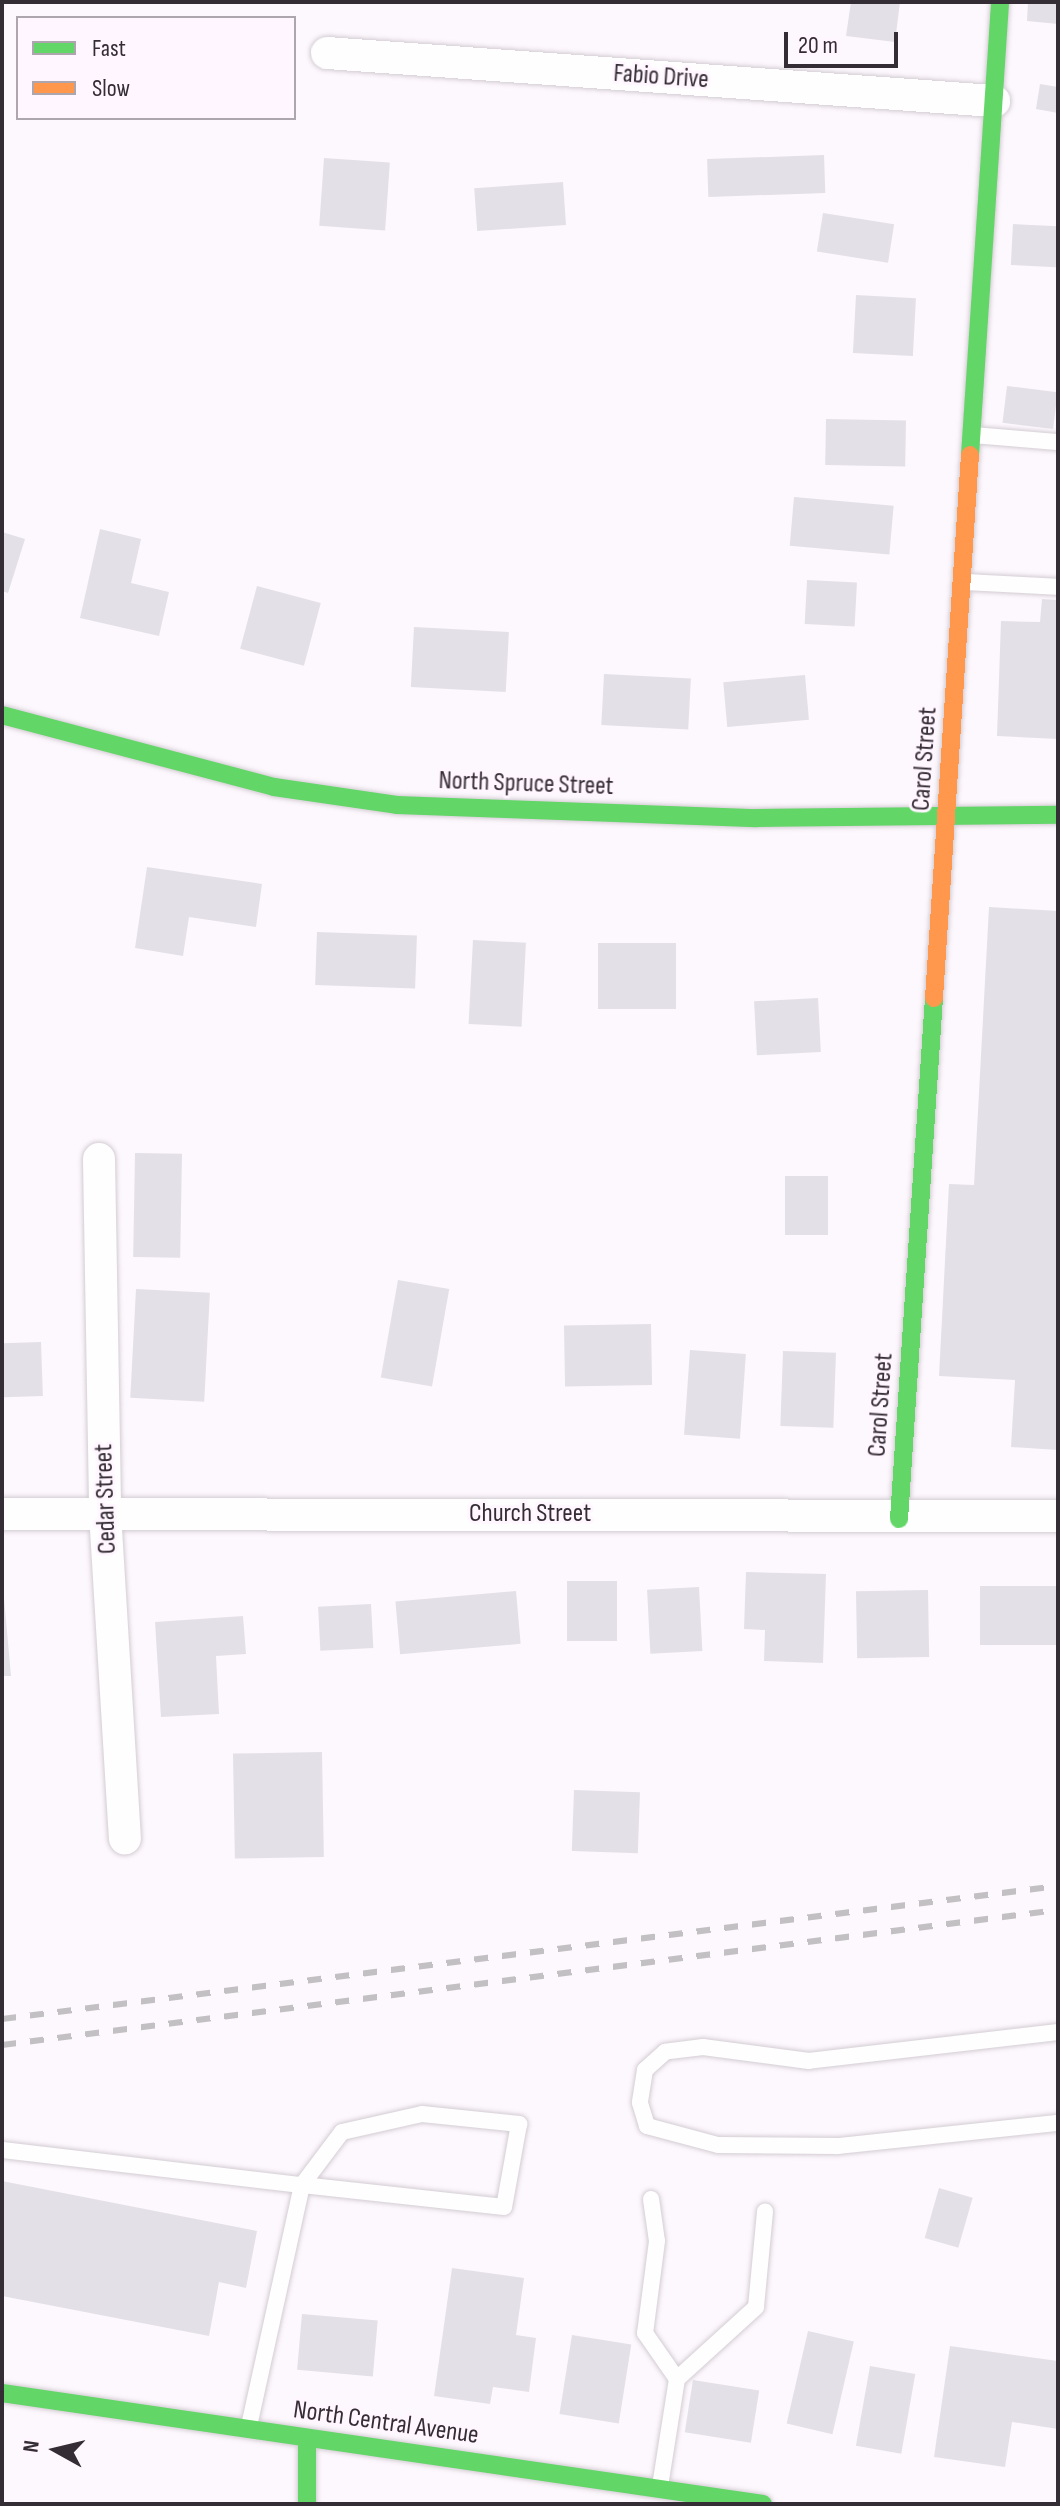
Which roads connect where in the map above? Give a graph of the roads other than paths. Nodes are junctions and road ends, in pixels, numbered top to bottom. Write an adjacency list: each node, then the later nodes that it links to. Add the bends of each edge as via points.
1 (1000, 2): 3 (street, Carol Street)
2 (327, 53): 3 (street, Fabio Drive)
3 (994, 101): 4 (street, Carol Street)
4 (972, 435): 5 (lane); 6 (street, Carol Street)
5 (1058, 442)
6 (963, 582): 7 (lane); 10 (street, Carol Street)
7 (1058, 587)
8 (2, 715): 10 (street, North Spruce Street, via 274,787 397,805 757,818)
9 (1058, 815): 10 (street, North Spruce Street)
10 (947, 816): 15 (street, Carol Street)
11 (99, 1159): 12 (street, Cedar Street)
12 (105, 1513): 13 (street, Church Street); 15 (street, Church Street); 16 (street, Cedar Street)
13 (2, 1514)
14 (1058, 1516): 15 (street, Church Street)
15 (899, 1519)
16 (125, 1838)
17 (1058, 2032): 18 (lane, via 809,2061 703,2047 665,2052 645,2070 640,2103 647,2126 718,2145 838,2146)
18 (1058, 2123)
19 (2, 2150): 20 (lane)
20 (302, 2185): 20 (lane, via 342,2132 422,2114 519,2124 504,2207); 25 (lane)
21 (651, 2199): 23 (lane, via 657,2241 645,2333)
22 (765, 2211): 23 (lane, via 756,2307)
23 (677, 2379): 27 (lane)
24 (2, 2393): 25 (street, North Central Avenue)
25 (248, 2428): 26 (street, North Central Avenue)
26 (307, 2439): 27 (street, North Central Avenue); 28 (street)
27 (659, 2488): 29 (street, North Central Avenue)
28 (307, 2504)
29 (763, 2504)

